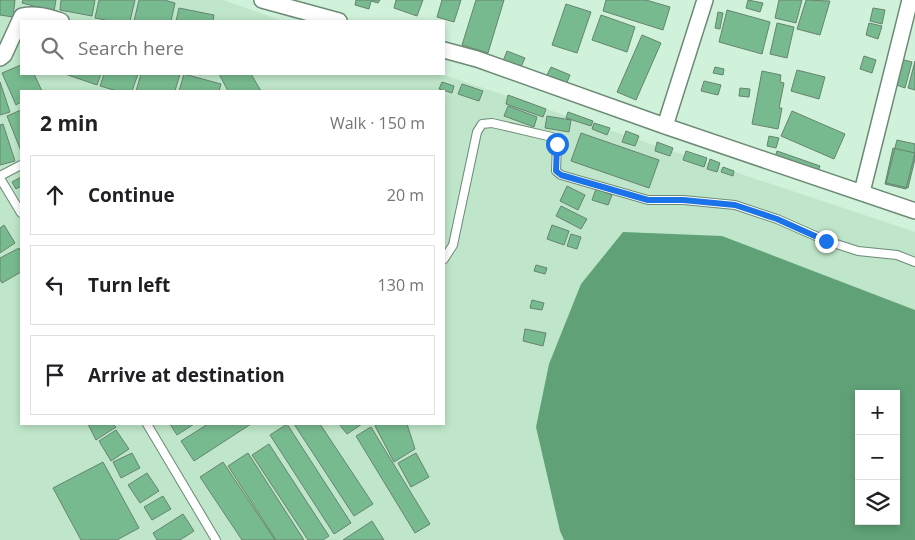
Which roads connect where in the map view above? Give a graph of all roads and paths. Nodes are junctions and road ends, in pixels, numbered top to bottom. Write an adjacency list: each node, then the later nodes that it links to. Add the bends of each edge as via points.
1 (262, 0): 7 (street)
2 (705, 0): 10 (street)
3 (910, 0): 13 (street)
4 (20, 20): 9 (street)
5 (20, 20): 6 (street, via 22,16 38,15)
6 (57, 20)
7 (335, 20)
8 (445, 50): 10 (street)
9 (0, 58)
10 (666, 126): 13 (street)
11 (20, 166): 12 (lane)
12 (0, 177): 15 (lane)
13 (862, 192): 14 (street)
14 (915, 210)
15 (20, 211)
16 (445, 257): 17 (lane, via 453,245 477,132 482,124 492,123 552,137 557,144 556,171 561,175 648,200 735,205 826,241 858,251 897,255)
17 (915, 262)
18 (148, 425): 19 (lane)
19 (216, 540)

